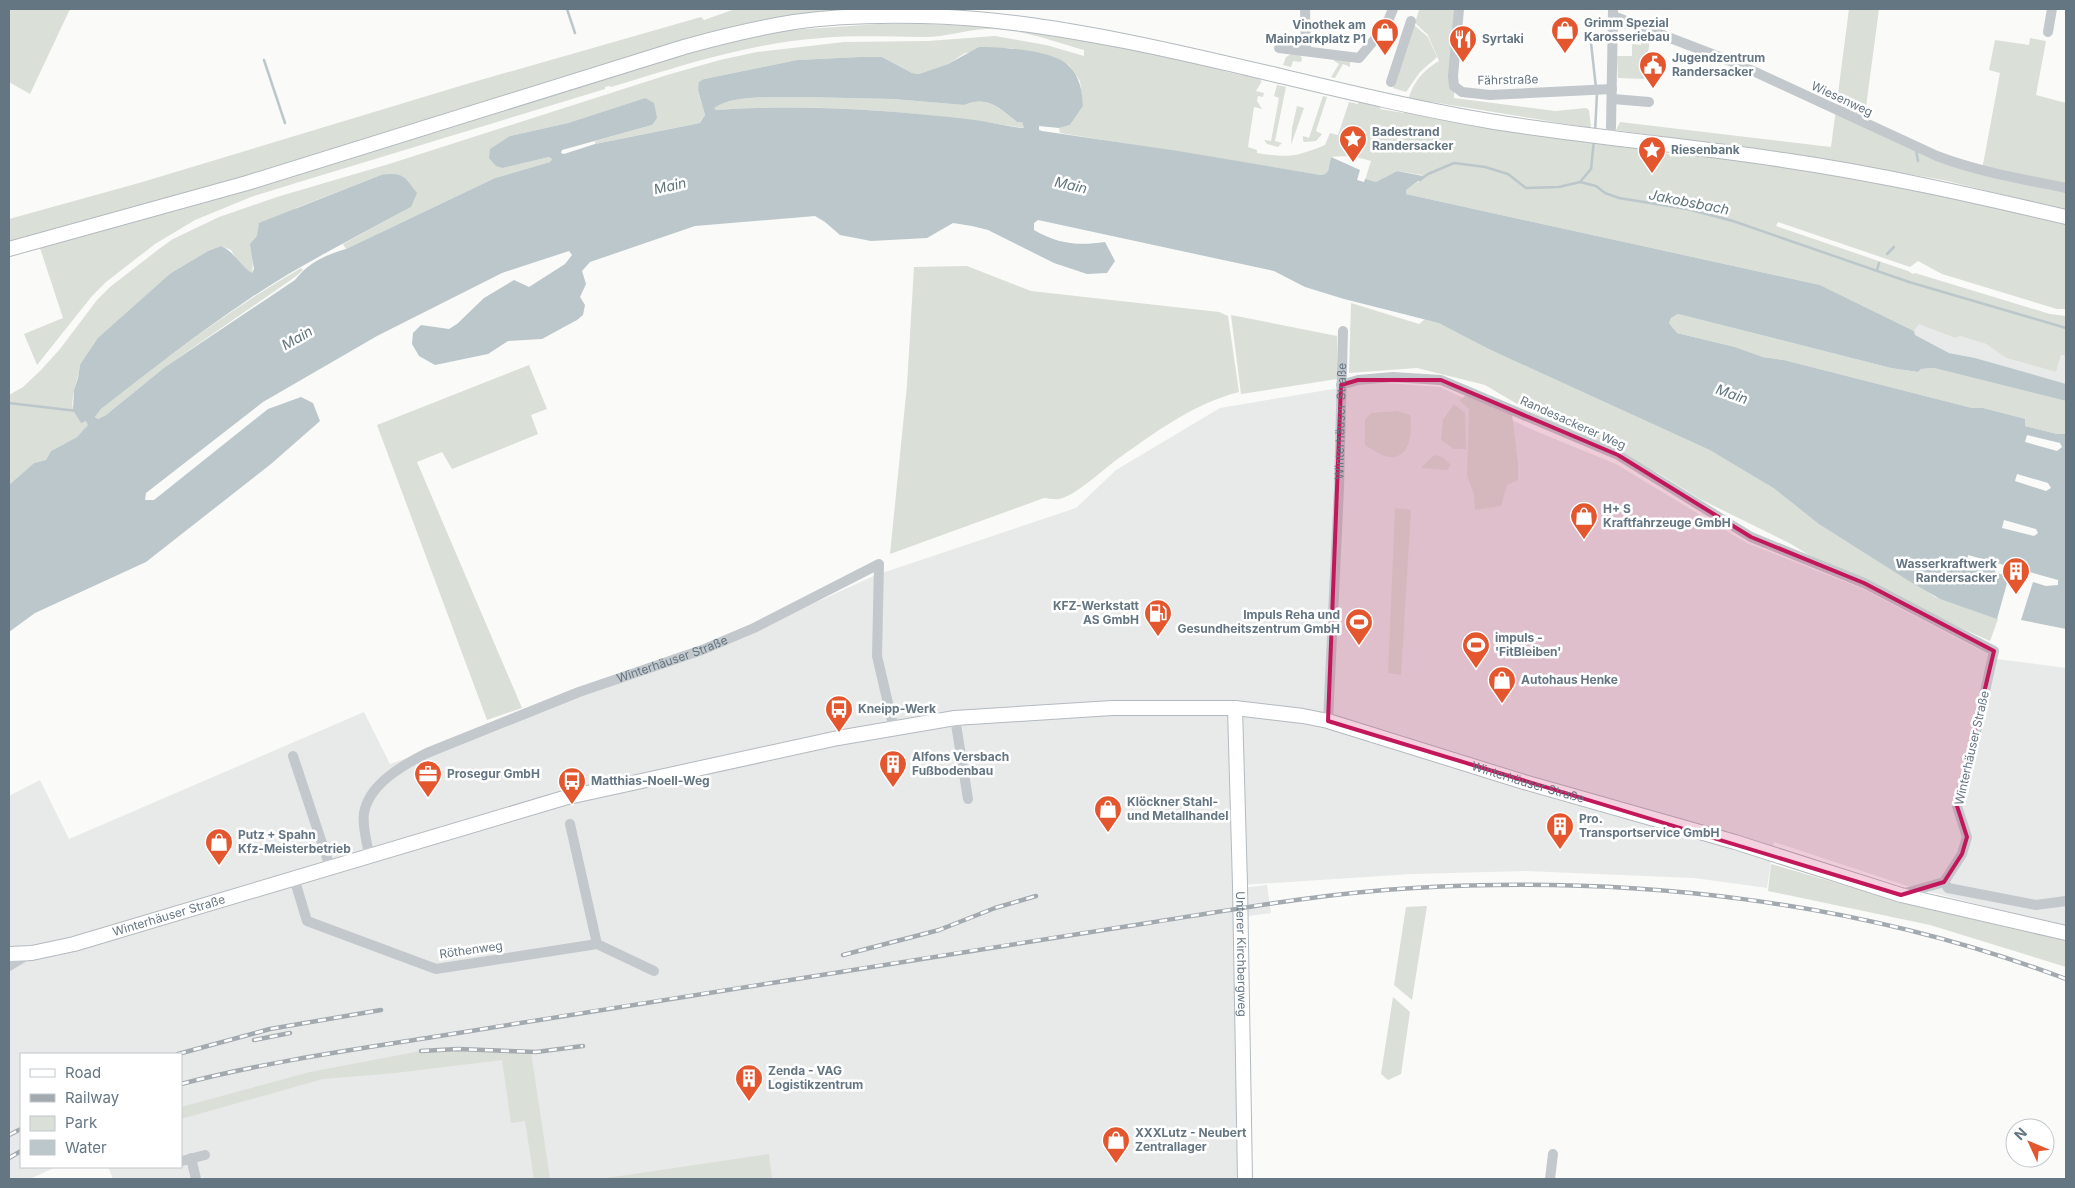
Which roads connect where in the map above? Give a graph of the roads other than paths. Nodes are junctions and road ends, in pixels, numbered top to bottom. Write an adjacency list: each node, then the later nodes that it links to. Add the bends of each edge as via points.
1 (950, 9): 9 (main road)
2 (1305, 9): 13 (street)
3 (1393, 9): 13 (street, via 1386,26 1359,58)
4 (1459, 9): 15 (street, Fährstraße, via 1453,76 1454,86 1462,92 1490,95 1599,89)
5 (2052, 9): 11 (street)
6 (911, 12): 7 (main road); 20 (main road, via 794,22 684,47 247,183)
7 (925, 12): 9 (main road)
8 (1613, 12): 15 (street, Wiesenweg); 18 (street, Wiesenweg, via 1962,165)
9 (964, 18): 17 (main road, via 1060,29 1171,50 1430,110 1589,135)
10 (1411, 21): 14 (street)
11 (2048, 32)
12 (1279, 48): 13 (street)
13 (1306, 51)
14 (1391, 82)
15 (1612, 94): 16 (street); 17 (street, Wiesenweg)
16 (1649, 102)
17 (1613, 133): 19 (main road, via 1910,181)
18 (2066, 188)
19 (2066, 217)
20 (9, 249)
21 (1343, 331): 22 (street, Winterhäuser Straße)
22 (1341, 384): 23 (street, Randesackerer Weg, via 1393,377 1441,380 1618,455 1751,537 1864,583); 26 (street, Winterhäuser Straße)
23 (1994, 651): 34 (street, Winterhäuser Straße, via 1957,806 1967,837 1962,854)
24 (1235, 708): 25 (main road, Winterhäuser Straße, via 1112,708); 26 (main road, Winterhäuser Straße); 47 (main road, Unterer Kirchbergweg)
25 (955, 718): 27 (main road, Winterhäuser Straße); 29 (street)
26 (1328, 721): 35 (main road, Winterhäuser Straße)
27 (894, 729): 31 (main road, Winterhäuser Straße, via 838,738 564,798); 31 (street, Winterhäuser Straße, via 877,656 880,564 754,628 702,650 579,692 412,760 383,782 366,805 364,821)
28 (292, 756): 32 (street)
29 (968, 798)
30 (570, 824): 38 (street)
31 (369, 855): 32 (main road, Winterhäuser Straße)
32 (330, 867): 33 (main road, Winterhäuser Straße)
33 (294, 878): 38 (street, Röthenweg, via 307,921 436,968); 39 (main road, Winterhäuser Straße, via 84,941)
34 (1944, 882): 35 (street); 36 (street, via 1948,888 2036,905)
35 (1901, 895): 37 (main road, Winterhäuser Straße)
36 (2066, 901)
37 (2066, 933)
38 (597, 944): 42 (street)
39 (32, 952): 40 (main road); 41 (street, Winterhäuser Straße)
40 (9, 954)
41 (9, 966)
42 (654, 971)
43 (1553, 1154): 48 (street)
44 (205, 1155): 45 (street)
45 (187, 1160): 46 (street)
46 (196, 1179)
47 (1245, 1179)
48 (1550, 1179)

